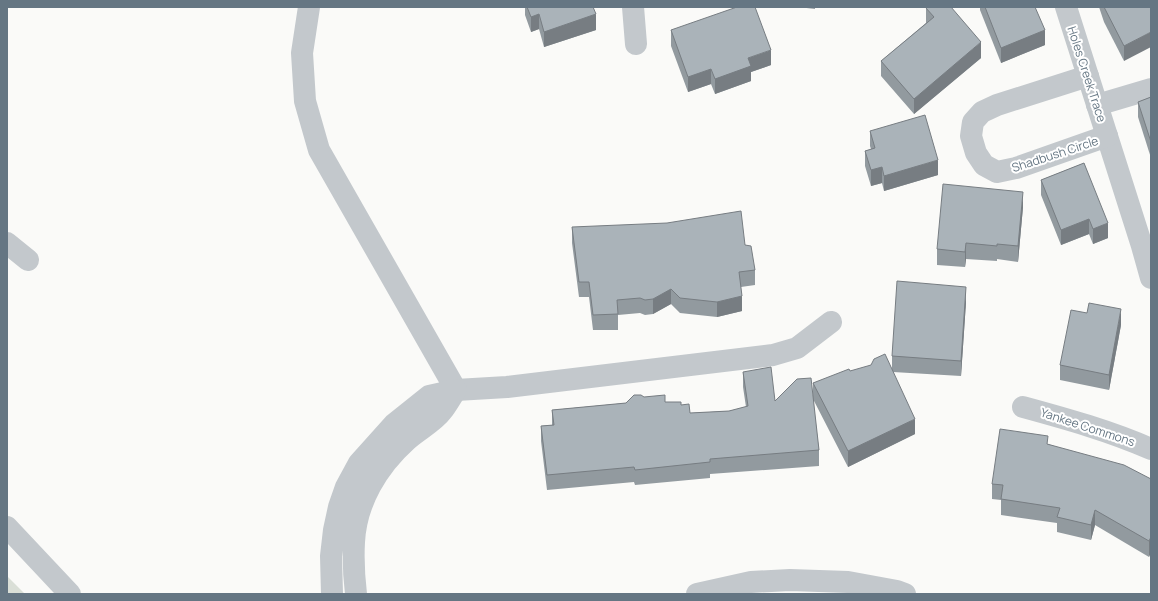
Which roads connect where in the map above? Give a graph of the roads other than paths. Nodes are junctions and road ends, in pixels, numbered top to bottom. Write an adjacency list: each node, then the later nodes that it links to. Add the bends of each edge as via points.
1 (309, 7): 13 (street, via 302,53 305,101 319,150)
2 (633, 7): 4 (street)
3 (1066, 7): 5 (street, Holes Creek Trace)
4 (636, 44)
5 (1088, 76): 7 (street, Holes Creek Trace); 8 (street, Shadbush Circle, via 982,112 973,122 972,136 976,154 984,165 997,172 1016,168)
6 (1151, 89): 7 (street)
7 (1097, 105): 8 (street, Holes Creek Trace)
8 (1107, 136): 11 (street, Holes Creek Trace)
9 (7, 243): 10 (street)
10 (28, 260)
11 (1151, 278)
12 (831, 322): 13 (street, via 797,348 773,355 507,387)
13 (456, 390): 18 (street, via 429,396 394,424 359,463 341,500 334,530 331,556); 19 (street, via 442,412 390,457 375,476 364,498 355,535)
14 (1024, 407): 15 (street, Yankee Commons)
15 (1149, 443)
16 (7, 527): 17 (street)
17 (70, 594)
18 (332, 594)
19 (356, 594)
20 (697, 594): 21 (street, via 751,582 790,580 848,582)
21 (904, 594)

